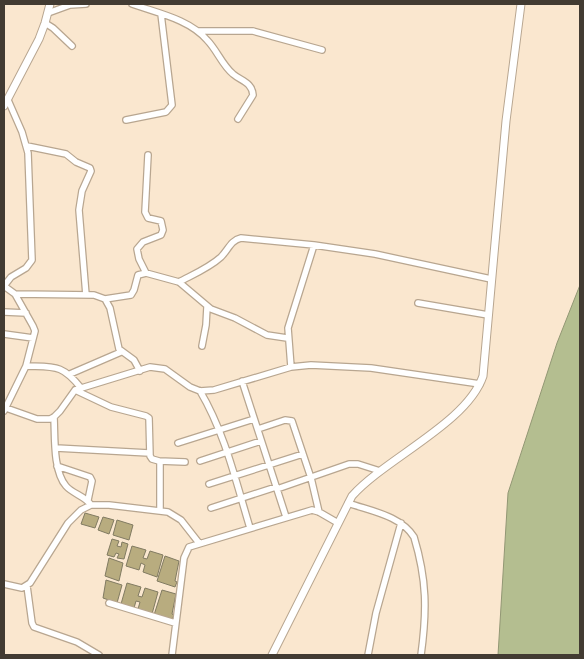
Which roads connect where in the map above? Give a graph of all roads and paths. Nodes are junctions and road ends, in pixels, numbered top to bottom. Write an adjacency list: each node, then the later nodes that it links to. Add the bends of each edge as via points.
1 (50, 4): 5 (street)
2 (86, 4): 5 (street, via 70,5)
3 (132, 4): 6 (street)
4 (521, 4): 18 (street)
5 (48, 13): 7 (street)
6 (161, 14): 8 (street); 13 (street, via 172,105 166,112)
7 (45, 23): 9 (street); 11 (street)
8 (198, 31): 10 (street, via 253,31); 12 (street, via 233,74 251,87 251,99)
9 (72, 46)
10 (322, 50)
11 (5, 105): 14 (street)
12 (238, 119)
13 (126, 120)
14 (27, 146): 20 (street, via 32,260); 22 (street, via 66,154 90,168 79,210)
15 (148, 154): 17 (street, via 145,212 148,218 162,221 163,230 161,235 143,242 137,249)
16 (314, 244): 18 (street); 19 (street, via 236,239 217,260); 31 (street)
17 (146, 273): 19 (street); 23 (street, via 138,275 131,295)
18 (491, 279): 28 (street)
19 (179, 282): 25 (street)
20 (4, 286): 21 (street)
21 (15, 294): 22 (street); 27 (street)
22 (86, 295): 23 (street)
23 (105, 299): 33 (street)
24 (418, 303): 28 (street)
25 (207, 307): 31 (street, via 267,336); 32 (street)
26 (4, 312): 27 (street)
27 (26, 313): 30 (street, via 34,328)
28 (488, 315): 39 (street)
29 (4, 334): 30 (street)
30 (33, 338): 34 (street)
31 (287, 338): 35 (street)
32 (202, 346)
33 (121, 352): 36 (street, via 134,360); 37 (street)
34 (26, 366): 37 (street, via 56,368); 42 (street)
35 (291, 367): 38 (street); 39 (street, via 371,368)
36 (140, 371): 40 (street); 41 (street, via 150,367 165,369)
37 (70, 374): 40 (street)
38 (242, 381): 41 (street); 44 (street)
39 (480, 384): 58 (street, via 474,395 444,424)
40 (78, 389): 43 (street); 51 (street, via 105,404 148,417)
41 (200, 392): 46 (street)
42 (5, 409): 43 (street, via 37,419)
43 (54, 417): 49 (street)
44 (254, 419): 45 (street); 46 (street)
45 (258, 429): 47 (street); 52 (street, via 290,419)
46 (220, 430): 48 (street); 50 (street)
47 (262, 441): 50 (street); 56 (street)
48 (178, 443)
49 (56, 448): 51 (street); 57 (street)
50 (227, 452): 54 (street); 59 (street)
51 (149, 453): 53 (street, via 150,458)
52 (303, 454): 56 (street); 60 (street)
53 (159, 461): 55 (street); 67 (street)
54 (200, 461)
55 (185, 462)
56 (269, 465): 59 (street); 62 (street)
57 (57, 466): 64 (street, via 66,487); 64 (street, via 90,476)
58 (380, 471): 60 (street, via 354,464); 65 (street, via 360,487)
59 (234, 476): 61 (street); 63 (street)
60 (311, 478): 62 (street); 68 (street)
61 (209, 484)
62 (276, 488): 63 (street); 69 (street)
63 (241, 498): 66 (street); 72 (street)
64 (89, 502): 67 (street); 75 (street, via 68,524)
65 (348, 503): 70 (street); 71 (street)
66 (211, 508)
67 (160, 510): 73 (street, via 181,520)
68 (319, 512): 69 (street, via 312,510); 70 (street)
69 (286, 517): 72 (street)
70 (338, 523): 80 (street)
71 (401, 523): 81 (street); 82 (street, via 414,536 426,589)
72 (250, 528): 73 (street)
73 (199, 543): 77 (street, via 185,552)
74 (4, 584): 75 (street, via 17,588)
75 (27, 586): 78 (street, via 34,627 77,642)
76 (109, 603): 77 (street)
77 (175, 623): 79 (street)
78 (99, 655)
79 (172, 655)
80 (272, 655)
81 (368, 655)
82 (421, 655)

